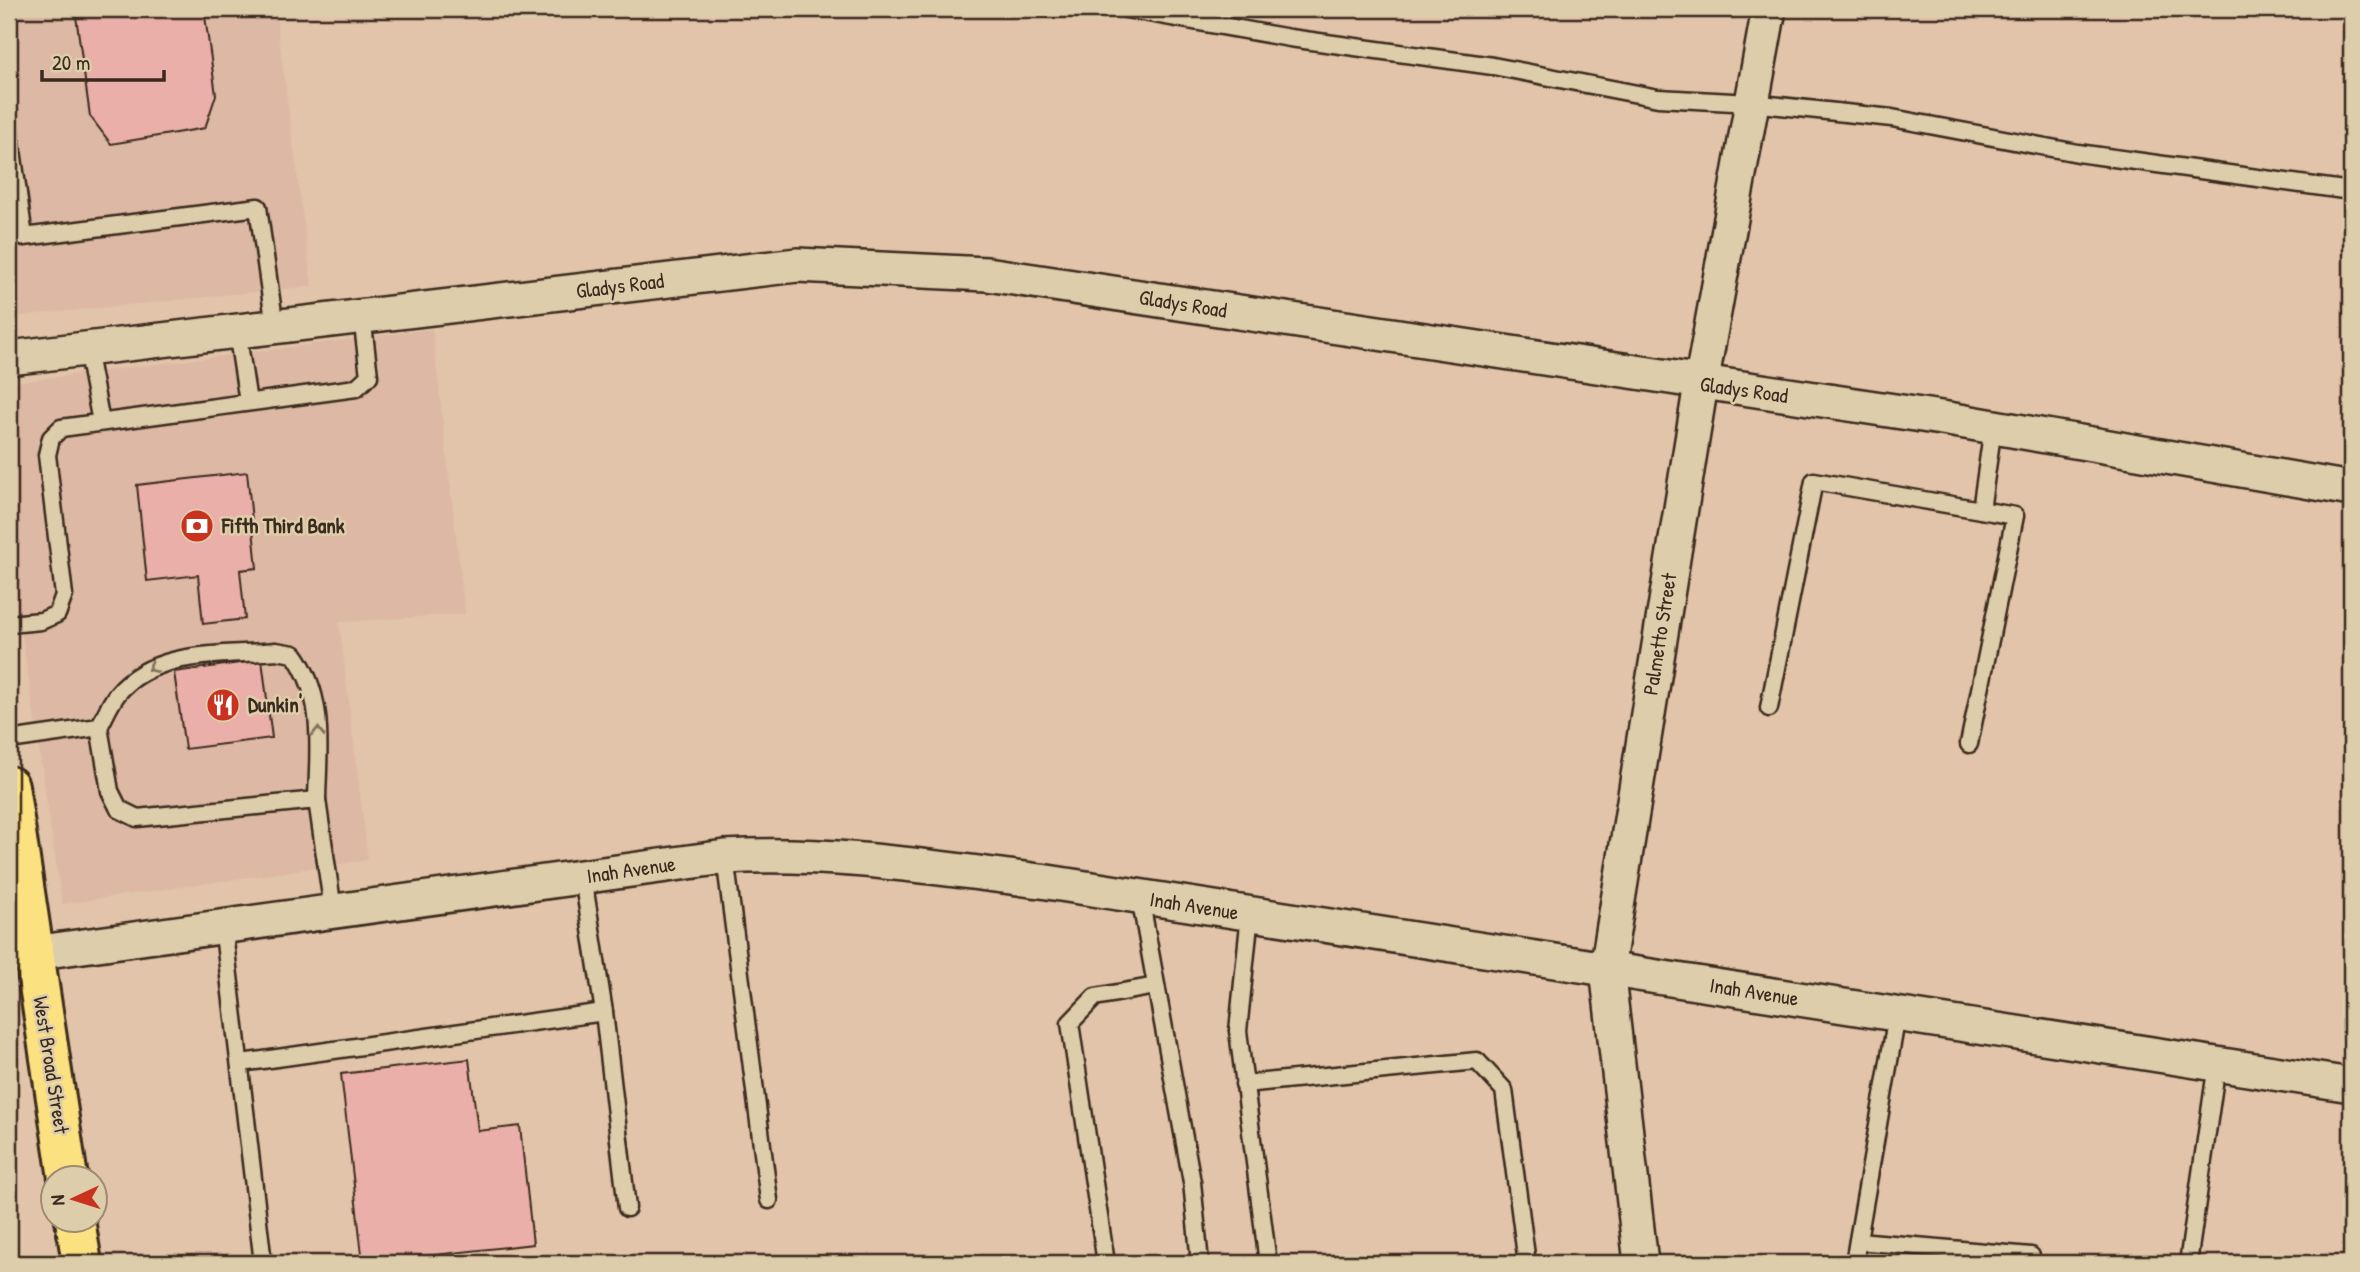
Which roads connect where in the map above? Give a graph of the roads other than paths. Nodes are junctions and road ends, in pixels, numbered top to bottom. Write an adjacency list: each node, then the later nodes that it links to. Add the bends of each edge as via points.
1 (1126, 9): 3 (lane, via 1493,66 1658,98)
2 (1769, 9): 3 (street, Palmetto Street)
3 (1752, 103): 5 (lane, via 1892,118 2078,153); 11 (street, Palmetto Street)
4 (9, 128): 7 (lane, via 24,237 258,207)
5 (2351, 191)
6 (362, 316): 7 (street, Gladys Road); 11 (street, Gladys Road, via 797,265 844,265 987,274); 12 (lane, via 369,376 362,385)
7 (275, 327): 8 (street, Gladys Road)
8 (237, 331): 9 (street, Gladys Road); 12 (lane)
9 (87, 349): 10 (street, Gladys Road); 13 (lane)
10 (9, 358)
11 (1701, 384): 14 (street, Gladys Road); 31 (street, Palmetto Street)
12 (248, 402): 13 (lane)
13 (102, 422): 17 (lane, via 61,428 51,438 47,455 64,595 57,614 41,621)
14 (1993, 427): 15 (street, Gladys Road); 16 (lane)
15 (2351, 489)
16 (1981, 510): 18 (lane, via 1814,481); 21 (lane, via 2015,516)
17 (9, 624)
18 (1769, 708)
19 (99, 727): 20 (lane); 23 (lane, via 110,791 119,809 137,818); 23 (lane, one-way to 19, via 319,709 308,673 294,654 276,651 161,662 117,694)
20 (9, 740)
21 (1969, 744)
22 (9, 786): 30 (main road, West Broad Street)
23 (317, 800): 27 (lane)
24 (725, 857): 25 (street, Inah Avenue); 26 (street, Inah Avenue, via 913,865); 40 (lane)
25 (583, 878): 27 (street, Inah Avenue); 33 (lane)
26 (1140, 897): 28 (street, Inah Avenue); 32 (lane)
27 (333, 910): 29 (street, Inah Avenue)
28 (1250, 914): 31 (street, Inah Avenue); 37 (lane, via 1238,1031)
29 (223, 925): 30 (street, Inah Avenue); 35 (lane)
30 (33, 953): 39 (main road, West Broad Street)
31 (1607, 969): 34 (street, Inah Avenue); 51 (street, Palmetto Street)
32 (1156, 986): 47 (lane, via 1095,997 1070,1023); 48 (lane, via 1192,1182)
33 (604, 1012): 35 (lane); 41 (lane)
34 (1897, 1014): 36 (street, Inah Avenue); 43 (lane)
35 (241, 1063): 46 (lane)
36 (2217, 1064): 38 (street, Inah Avenue); 53 (lane)
37 (1244, 1084): 49 (lane); 50 (lane, via 1477,1061 1504,1090)
38 (2351, 1085)
39 (66, 1164)
40 (769, 1200)
41 (627, 1208)
42 (77, 1234): 45 (main road)
43 (1858, 1241): 44 (lane); 52 (lane)
44 (2031, 1256)
45 (82, 1263)
46 (263, 1263)
47 (1106, 1263)
48 (1200, 1263)
49 (1268, 1263)
50 (1527, 1263)
51 (1641, 1263)
52 (1854, 1263)
53 (2188, 1263)

